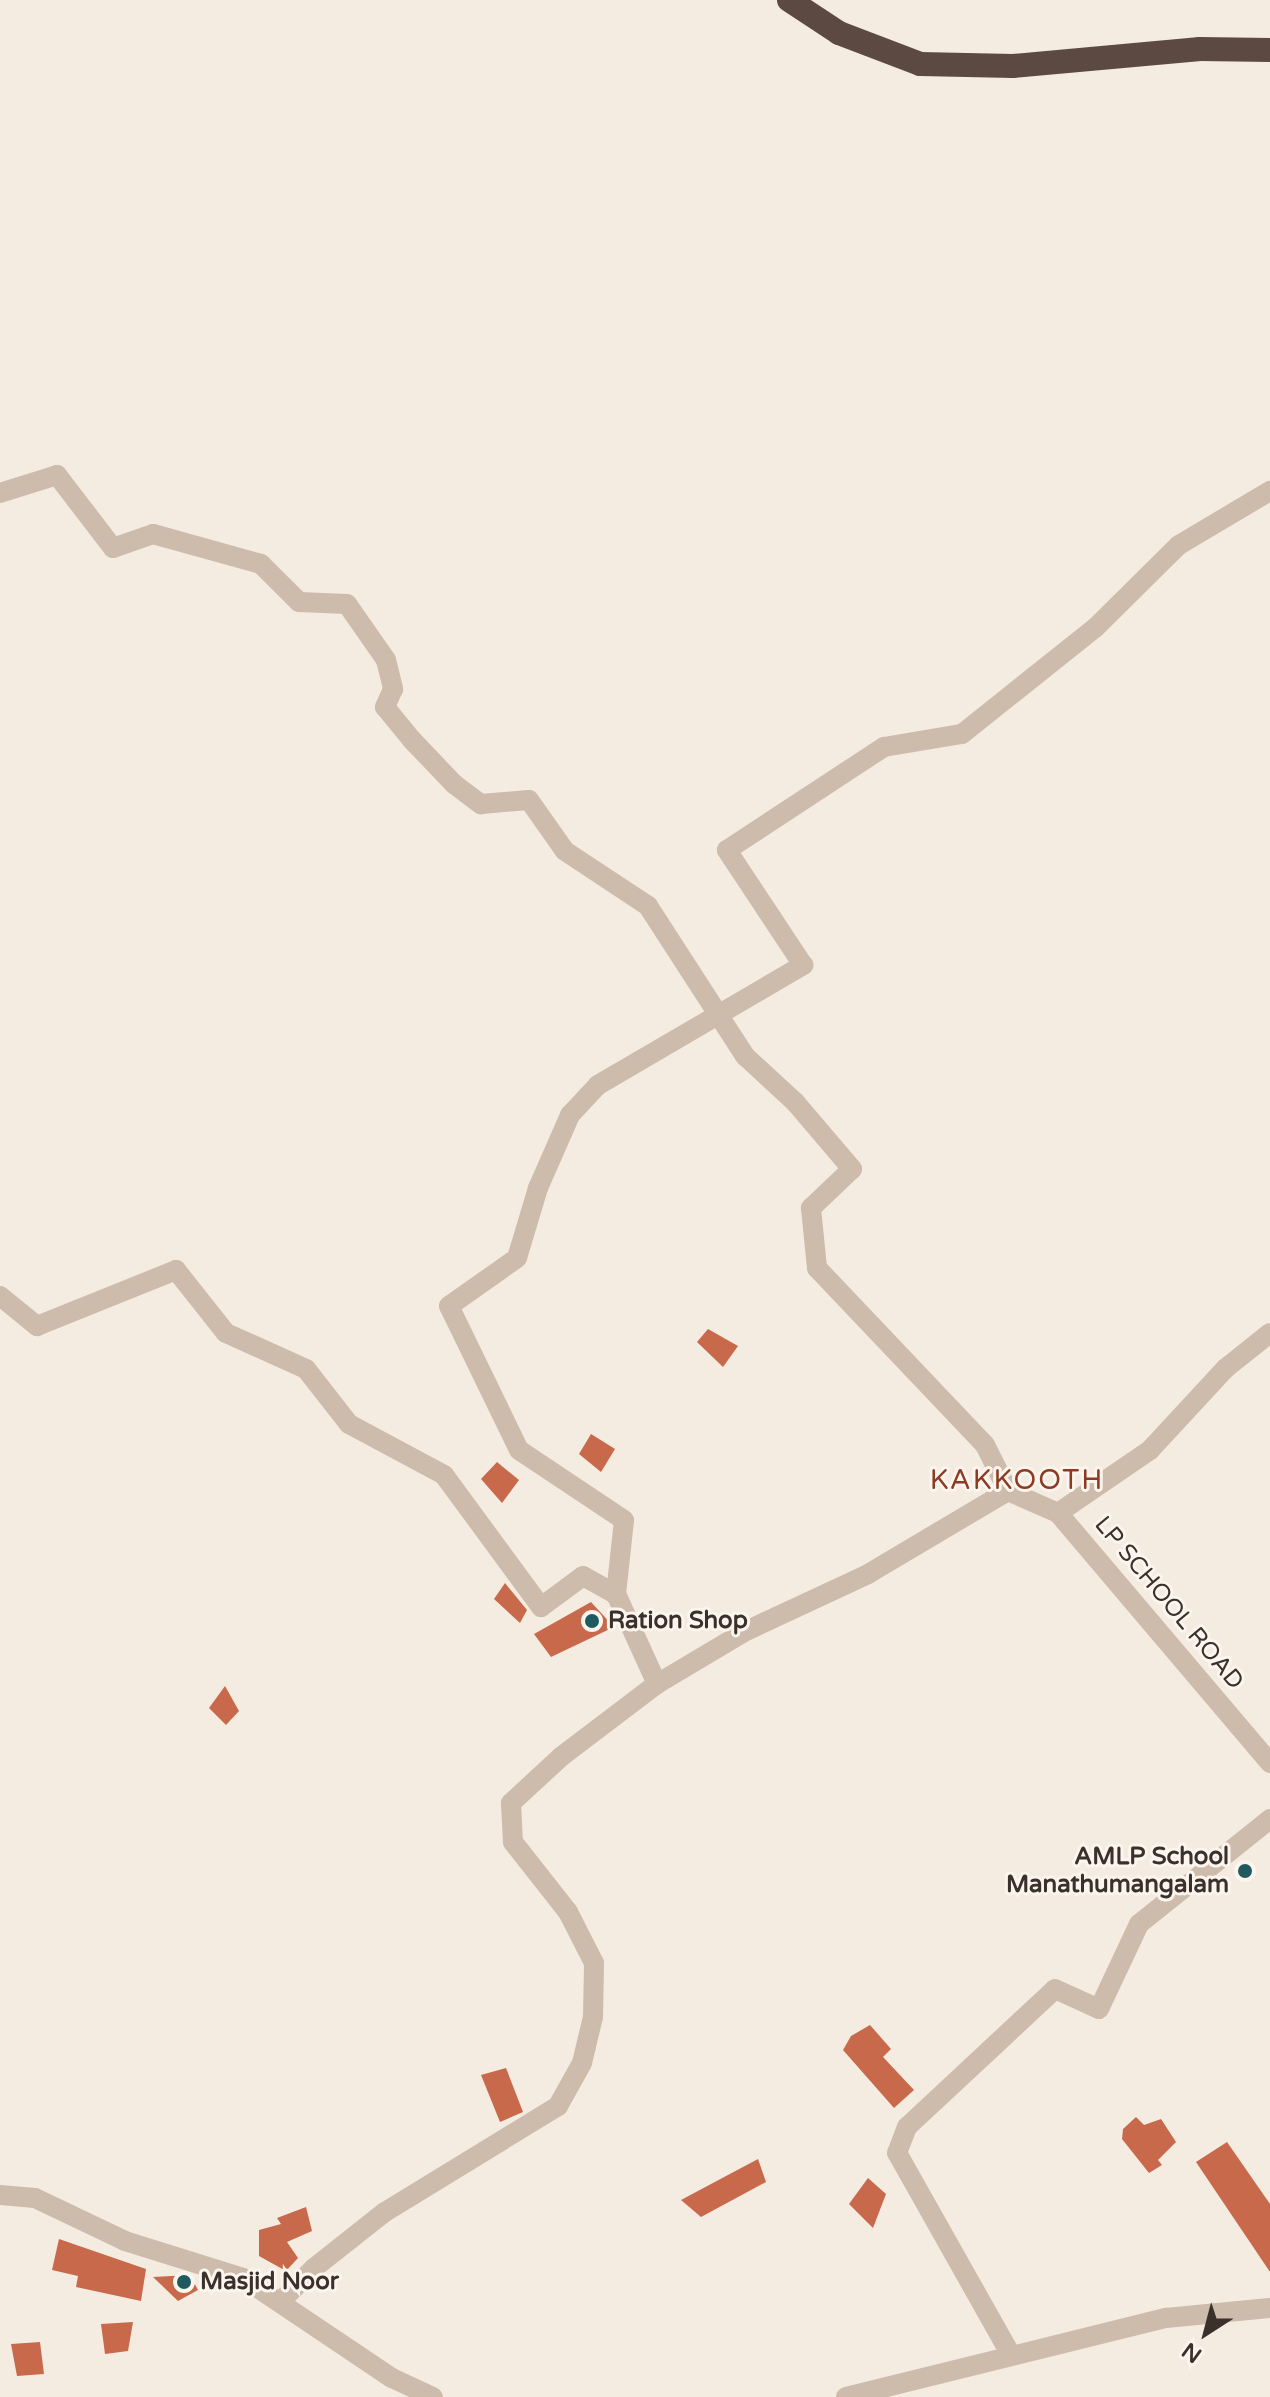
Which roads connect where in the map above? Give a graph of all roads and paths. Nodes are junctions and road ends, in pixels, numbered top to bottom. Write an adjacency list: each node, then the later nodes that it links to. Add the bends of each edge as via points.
1 (789, 0): 2 (highway, via 839,33 920,64 1013,66 1200,49)
2 (1270, 50)
3 (1270, 491): 5 (street, via 1179,545 1095,628 962,734 884,747 727,850 803,965)
4 (0, 493): 5 (street, via 57,475 113,548 153,534 261,564 299,602 347,604 386,660 393,689 385,707 412,740 481,804 509,797 529,800 565,851 648,906)
5 (717, 1015): 8 (street, via 745,1056 795,1102 852,1169 811,1208 817,1268 985,1445); 10 (street, via 598,1085 579,1105 538,1188 517,1258 449,1306 519,1450 624,1520)
6 (0, 1296): 10 (street, via 37,1326 176,1270 226,1333 306,1369 349,1424 444,1475 541,1607 583,1576)
7 (1270, 1333): 9 (street, via 1226,1368 1150,1450)
8 (1008, 1491): 9 (street); 11 (street, via 868,1574 746,1631)
9 (1058, 1513): 12 (street, LP SCHOOL ROAD)
10 (616, 1594): 11 (street)
11 (657, 1684): 15 (street, via 562,1756 511,1803 513,1842 568,1912 594,1963 593,2017 582,2063 558,2106 385,2212)
12 (1270, 1763)
13 (1270, 1819): 17 (street, via 1139,1924 1099,2009 1055,1989 907,2127 897,2153)
14 (0, 2195): 15 (street, via 35,2198 125,2241 243,2278)
15 (281, 2301): 18 (street, via 392,2378)
16 (1270, 2308): 17 (street, via 1166,2318)
17 (1011, 2355): 19 (street)
18 (433, 2397)
19 (846, 2397)

